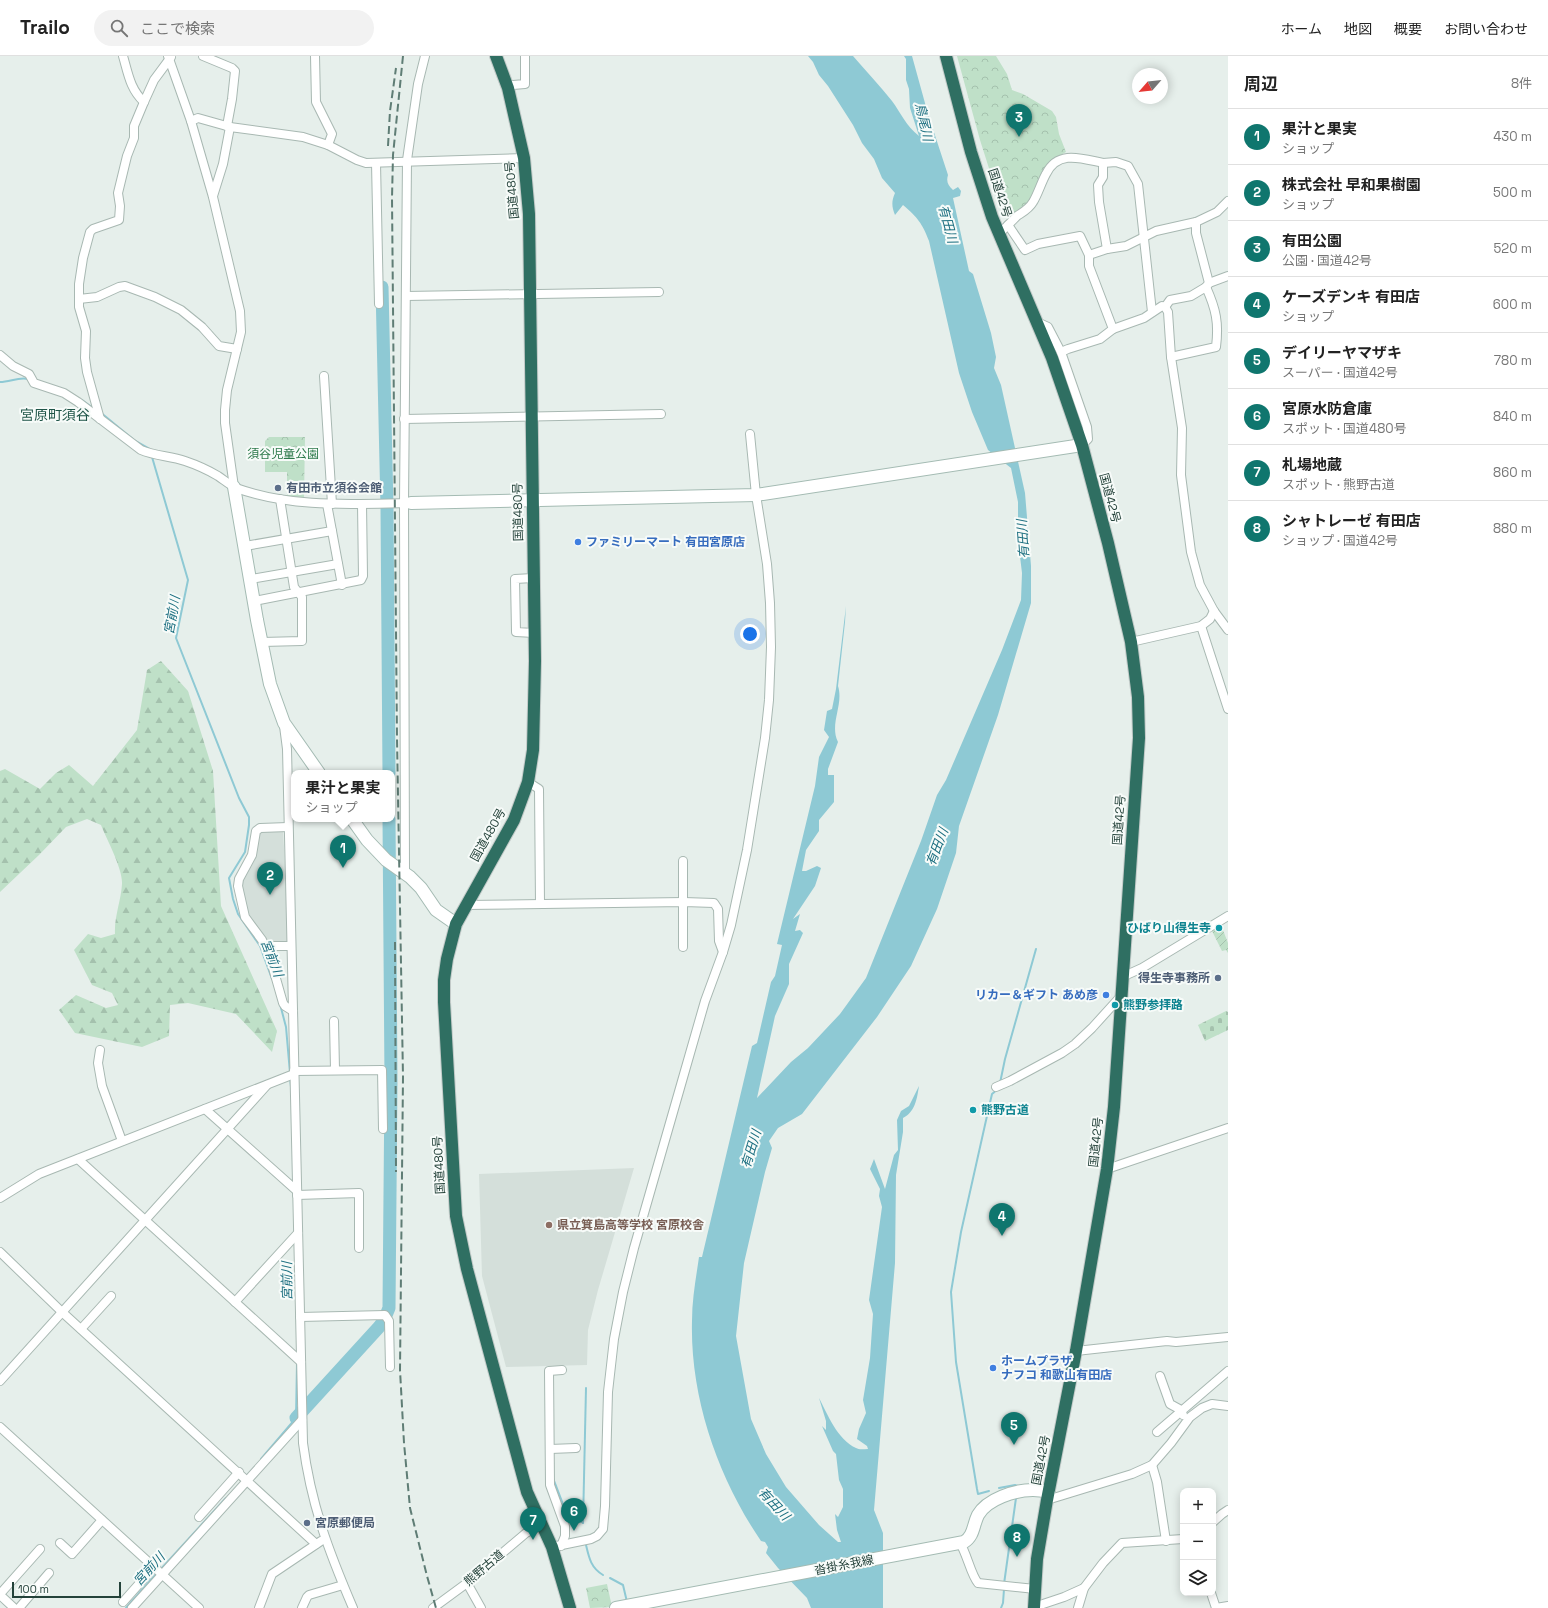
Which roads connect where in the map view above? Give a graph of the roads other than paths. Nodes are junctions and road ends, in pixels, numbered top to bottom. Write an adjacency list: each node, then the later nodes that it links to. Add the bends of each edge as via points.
1 (123, 56): 10 (street, via 131,84)
2 (203, 56): 12 (street, via 234,70 235,82)
3 (315, 56): 13 (street, via 316,102 332,134)
4 (426, 56): 15 (street, via 418,84)
5 (496, 56): 9 (highway, 国道480号)
6 (525, 56): 9 (street, via 525,84 512,84)
7 (946, 56): 22 (highway, 国道42号, via 972,152)
8 (170, 57): 10 (street, via 154,80); 11 (street)
9 (508, 88): 14 (highway, 国道480号)
10 (144, 102): 31 (street, via 134,126 134,138 118,193 119,220 90,232 83,258)
11 (191, 121): 12 (street, via 198,118); 18 (street)
12 (228, 126): 13 (street, via 303,137); 18 (street, via 223,164)
13 (328, 145): 16 (street, via 357,160)
14 (524, 158): 15 (street); 29 (highway, 国道480号, via 529,214)
15 (407, 160): 16 (street); 30 (street)
16 (376, 163): 32 (street)
17 (1104, 163): 21 (street, via 1075,156 1060,161 1046,172 1028,209); 23 (street, via 1116,162 1128,166 1132,171 1138,184); 24 (street, via 1098,185)
18 (213, 197): 37 (street, via 240,311 241,332)
19 (1228, 200): 20 (street, via 1217,212)
20 (1196, 222): 23 (street); 27 (street)
21 (1008, 225): 22 (street); 25 (street, via 1025,250 1038,244 1080,236)
22 (999, 234): 35 (highway, 国道42号)
23 (1144, 236): 24 (street, via 1126,246); 34 (street)
24 (1107, 249): 25 (street)
25 (1089, 256): 36 (street, via 1089,266)
26 (1228, 276): 27 (street)
27 (1207, 285): 33 (street, via 1191,296 1170,300); 40 (street, via 1217,317 1216,347)
28 (659, 292): 29 (street)
29 (530, 294): 30 (street); 43 (highway, 国道480号)
30 (406, 296): 44 (street)
31 (79, 299): 37 (street, via 97,297 125,286 181,310 202,327 219,346); 45 (street, via 86,331 87,372)
32 (379, 304)
33 (1165, 307): 34 (street, via 1162,306); 40 (street, via 1168,312)
34 (1152, 312): 36 (street, via 1144,318)
35 (1035, 320): 38 (street, via 1048,327); 47 (highway, 国道42号, via 1052,358)
36 (1113, 329): 38 (street, via 1100,339)
37 (237, 349): 48 (street, via 225,410)
38 (1061, 352): 47 (street, via 1086,427 1088,439)
39 (0, 355): 45 (street, via 13,366 29,374 34,383 64,393)
40 (1172, 357): 65 (street, via 1182,428 1181,475 1190,545 1200,585)
41 (324, 376): 53 (street)
42 (661, 414): 43 (street)
43 (532, 417): 44 (street); 51 (highway, 国道480号)
44 (404, 419): 52 (street)
45 (101, 420): 48 (street, via 141,450 185,461)
46 (750, 434): 49 (street)
47 (1082, 445): 49 (street); 70 (highway, 国道42号)
48 (234, 487): 50 (street); 57 (street)
49 (762, 494): 51 (street); 87 (street, via 770,603 769,700 760,776 747,850)
50 (280, 499): 53 (street); 56 (street)
51 (532, 500): 52 (street); 60 (highway, 国道480号)
52 (407, 503): 54 (street); 78 (street)
53 (330, 504): 54 (street); 55 (street)
54 (362, 504): 62 (street, via 363,578)
55 (332, 531): 56 (street); 58 (street)
56 (286, 539): 57 (street); 59 (street)
57 (245, 546): 61 (street)
58 (338, 564): 59 (street); 62 (street)
59 (292, 572): 61 (street); 63 (street, via 294,587)
60 (533, 578): 68 (highway, 国道480号); 68 (street, via 515,579 516,632)
61 (251, 579): 64 (street)
62 (342, 585): 63 (street)
63 (298, 593): 64 (street); 69 (street, via 302,601 302,641)
64 (254, 601): 69 (street)
65 (1214, 611): 66 (street, via 1210,619); 67 (street)
66 (1201, 626): 70 (street); 71 (street)
67 (1228, 630)
68 (534, 633): 74 (highway, 国道480号, via 534,742)
69 (262, 642): 72 (street, via 270,684)
70 (1131, 642): 88 (highway, 国道42号, via 1138,697 1139,738)
71 (1228, 709)
72 (284, 723): 73 (street); 76 (street)
73 (317, 770)
74 (528, 782): 80 (street, via 539,788); 81 (highway, 国道480号, via 514,820)
75 (354, 822): 78 (street, via 386,860)
76 (288, 827): 84 (street, via 260,828 256,831 252,855 238,883 245,916); 85 (street)
77 (682, 861): 79 (street)
78 (405, 873): 83 (street, via 421,888 436,910)
79 (684, 902): 80 (street); 86 (street); 87 (street, via 714,903 717,906 719,941)
80 (540, 904): 81 (street)
81 (465, 906): 83 (highway, 国道480号)
82 (1228, 916): 88 (street, via 1142,968)
83 (456, 924): 134 (highway, 国道480号, via 447,959 444,1002 456,1216 467,1269)
84 (266, 946): 85 (street); 90 (street, via 283,1003)
85 (291, 946): 90 (street)
86 (683, 947)
87 (723, 952): 147 (street, via 699,1023 623,1292 608,1392 603,1529 591,1539)
88 (1122, 977): 89 (highway, 国道42号)
89 (1121, 996): 96 (street, via 1075,1044); 103 (highway, 国道42号)
90 (293, 1011): 94 (street)
91 (334, 1021): 93 (street)
92 (100, 1050): 101 (street, via 98,1063 102,1086)
93 (335, 1070): 94 (street); 100 (street, via 382,1070)
94 (294, 1073): 95 (street); 104 (street)
95 (267, 1086): 97 (street); 99 (street)
96 (996, 1087)
97 (205, 1109): 99 (street); 101 (street)
98 (1228, 1128): 103 (street)
99 (228, 1129): 104 (street); 106 (street)
100 (383, 1129)
101 (122, 1141): 102 (street)
102 (78, 1159): 105 (street, via 38,1174); 106 (street)
103 (1107, 1170): 116 (highway, 国道42号)
104 (297, 1193): 107 (street); 108 (street, via 359,1193)
105 (0, 1198)
106 (145, 1221): 111 (street); 112 (street)
107 (298, 1233): 111 (street); 113 (street)
108 (360, 1248)
109 (0, 1252): 112 (street)
110 (111, 1296): 114 (street)
111 (235, 1302): 117 (street)
112 (62, 1312): 114 (street); 122 (street)
113 (300, 1317): 117 (street); 118 (street, via 385,1315 389,1321)
114 (81, 1329): 132 (street)
115 (1228, 1337): 116 (street)
116 (1076, 1351): 135 (highway, 国道42号)
117 (301, 1362): 125 (street)
118 (390, 1367)
119 (562, 1370): 130 (street, via 549,1371)
120 (1228, 1371): 124 (street)
121 (1160, 1376): 124 (street, via 1170,1404)
122 (0, 1381)
123 (1228, 1406): 126 (street, via 1212,1404 1202,1408)
124 (1181, 1410): 126 (street); 128 (street)
125 (302, 1420): 133 (street); 141 (street, via 307,1471)
126 (1187, 1421): 131 (street)
127 (0, 1427): 139 (street)
128 (1157, 1432)
129 (576, 1448): 130 (street)
130 (550, 1449): 147 (street, via 550,1485 566,1531)
131 (1152, 1465): 135 (street, via 1132,1474); 143 (street)
132 (239, 1472): 133 (street); 137 (street)
133 (248, 1480): 145 (street); 152 (street)
134 (527, 1492): 140 (street); 147 (highway, 国道480号)
135 (1048, 1496): 146 (street, via 1039,1490 1029,1490 991,1502 978,1516 968,1540); 156 (highway, 国道42号)
136 (1228, 1510): 138 (street)
137 (198, 1517)
138 (1216, 1519)
139 (102, 1520): 144 (street, via 72,1554); 150 (street)
140 (534, 1529): 149 (street, via 541,1536); 153 (street, 熊野古道)
141 (325, 1539): 145 (street); 154 (street)
142 (1180, 1539): 143 (street)
143 (1166, 1541): 155 (street, via 1122,1543)
144 (60, 1543)
145 (316, 1544): 165 (street, via 272,1574)
146 (957, 1544): 156 (street, via 966,1554 978,1583); 171 (street, 沓掛糸我線)
147 (557, 1547): 149 (highway, 国道480号)
148 (40, 1548): 157 (street)
149 (556, 1563): 170 (highway, 国道480号)
150 (154, 1567): 152 (street); 159 (street)
151 (49, 1573): 162 (street)
152 (162, 1574): 163 (street); 164 (street)
153 (467, 1584): 168 (street, 熊野古道); 169 (street)
154 (343, 1585): 166 (street, via 309,1595); 167 (street)
155 (1084, 1588): 172 (street); 173 (street)
156 (1035, 1589): 172 (highway, 国道42号)
157 (0, 1595): 161 (street)
158 (1212, 1596): 160 (street, via 1216,1608)
159 (123, 1602)
160 (1228, 1606)
161 (14, 1608)
162 (19, 1608)
163 (132, 1608)
164 (199, 1608)
165 (259, 1608)
166 (302, 1608)
167 (353, 1608)
168 (434, 1608)
169 (481, 1608)
170 (570, 1608)
171 (616, 1608)
172 (1034, 1608)
173 (1078, 1608)

